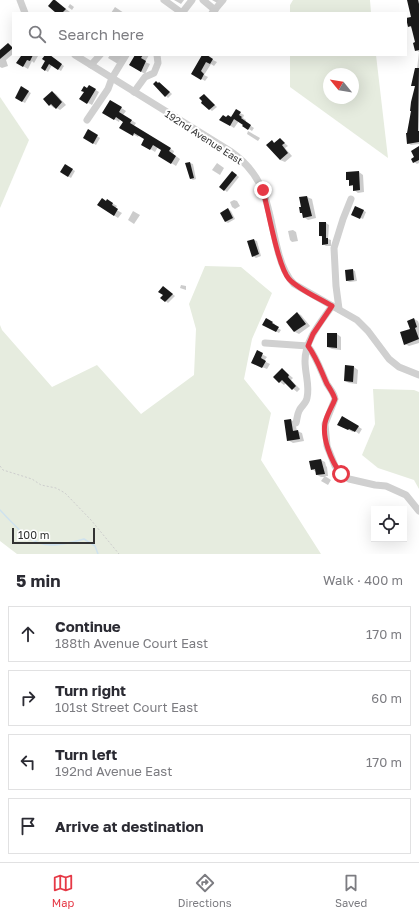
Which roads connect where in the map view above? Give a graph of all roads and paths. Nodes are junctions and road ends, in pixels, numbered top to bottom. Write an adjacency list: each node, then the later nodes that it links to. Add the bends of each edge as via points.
1 (20, 0): 7 (street)
2 (164, 0): 8 (street)
3 (192, 0): 9 (street)
4 (203, 0): 6 (street)
5 (223, 0): 6 (street)
6 (214, 11)
7 (25, 12)
8 (181, 12)
9 (183, 12)
10 (77, 56): 14 (street, 192nd Avenue East)
11 (99, 56): 14 (street)
12 (125, 56): 15 (street)
13 (157, 56): 16 (street, via 158,63 154,72 145,77)
14 (91, 65): 15 (street, 192nd Avenue East)
15 (112, 78): 16 (street, 192nd Avenue East); 17 (street, via 108,89)
16 (134, 92): 19 (street, 192nd Avenue East, via 230,151 246,164 263,190 281,262 288,278)
17 (87, 120)
18 (351, 199): 20 (street, via 334,248)
19 (332, 306): 20 (street, 192nd Avenue East); 22 (street)
20 (339, 309): 23 (street, via 362,325 392,362)
21 (265, 343): 22 (street)
22 (308, 346): 24 (street, via 305,361 309,389 307,400 299,411); 26 (street, via 335,399 325,424 327,446 335,466 341,474 350,479 386,486 406,495)
23 (419, 375)
24 (296, 423)
25 (0, 466): 27 (path, via 3,470 65,493)
26 (419, 511)
27 (119, 554)

